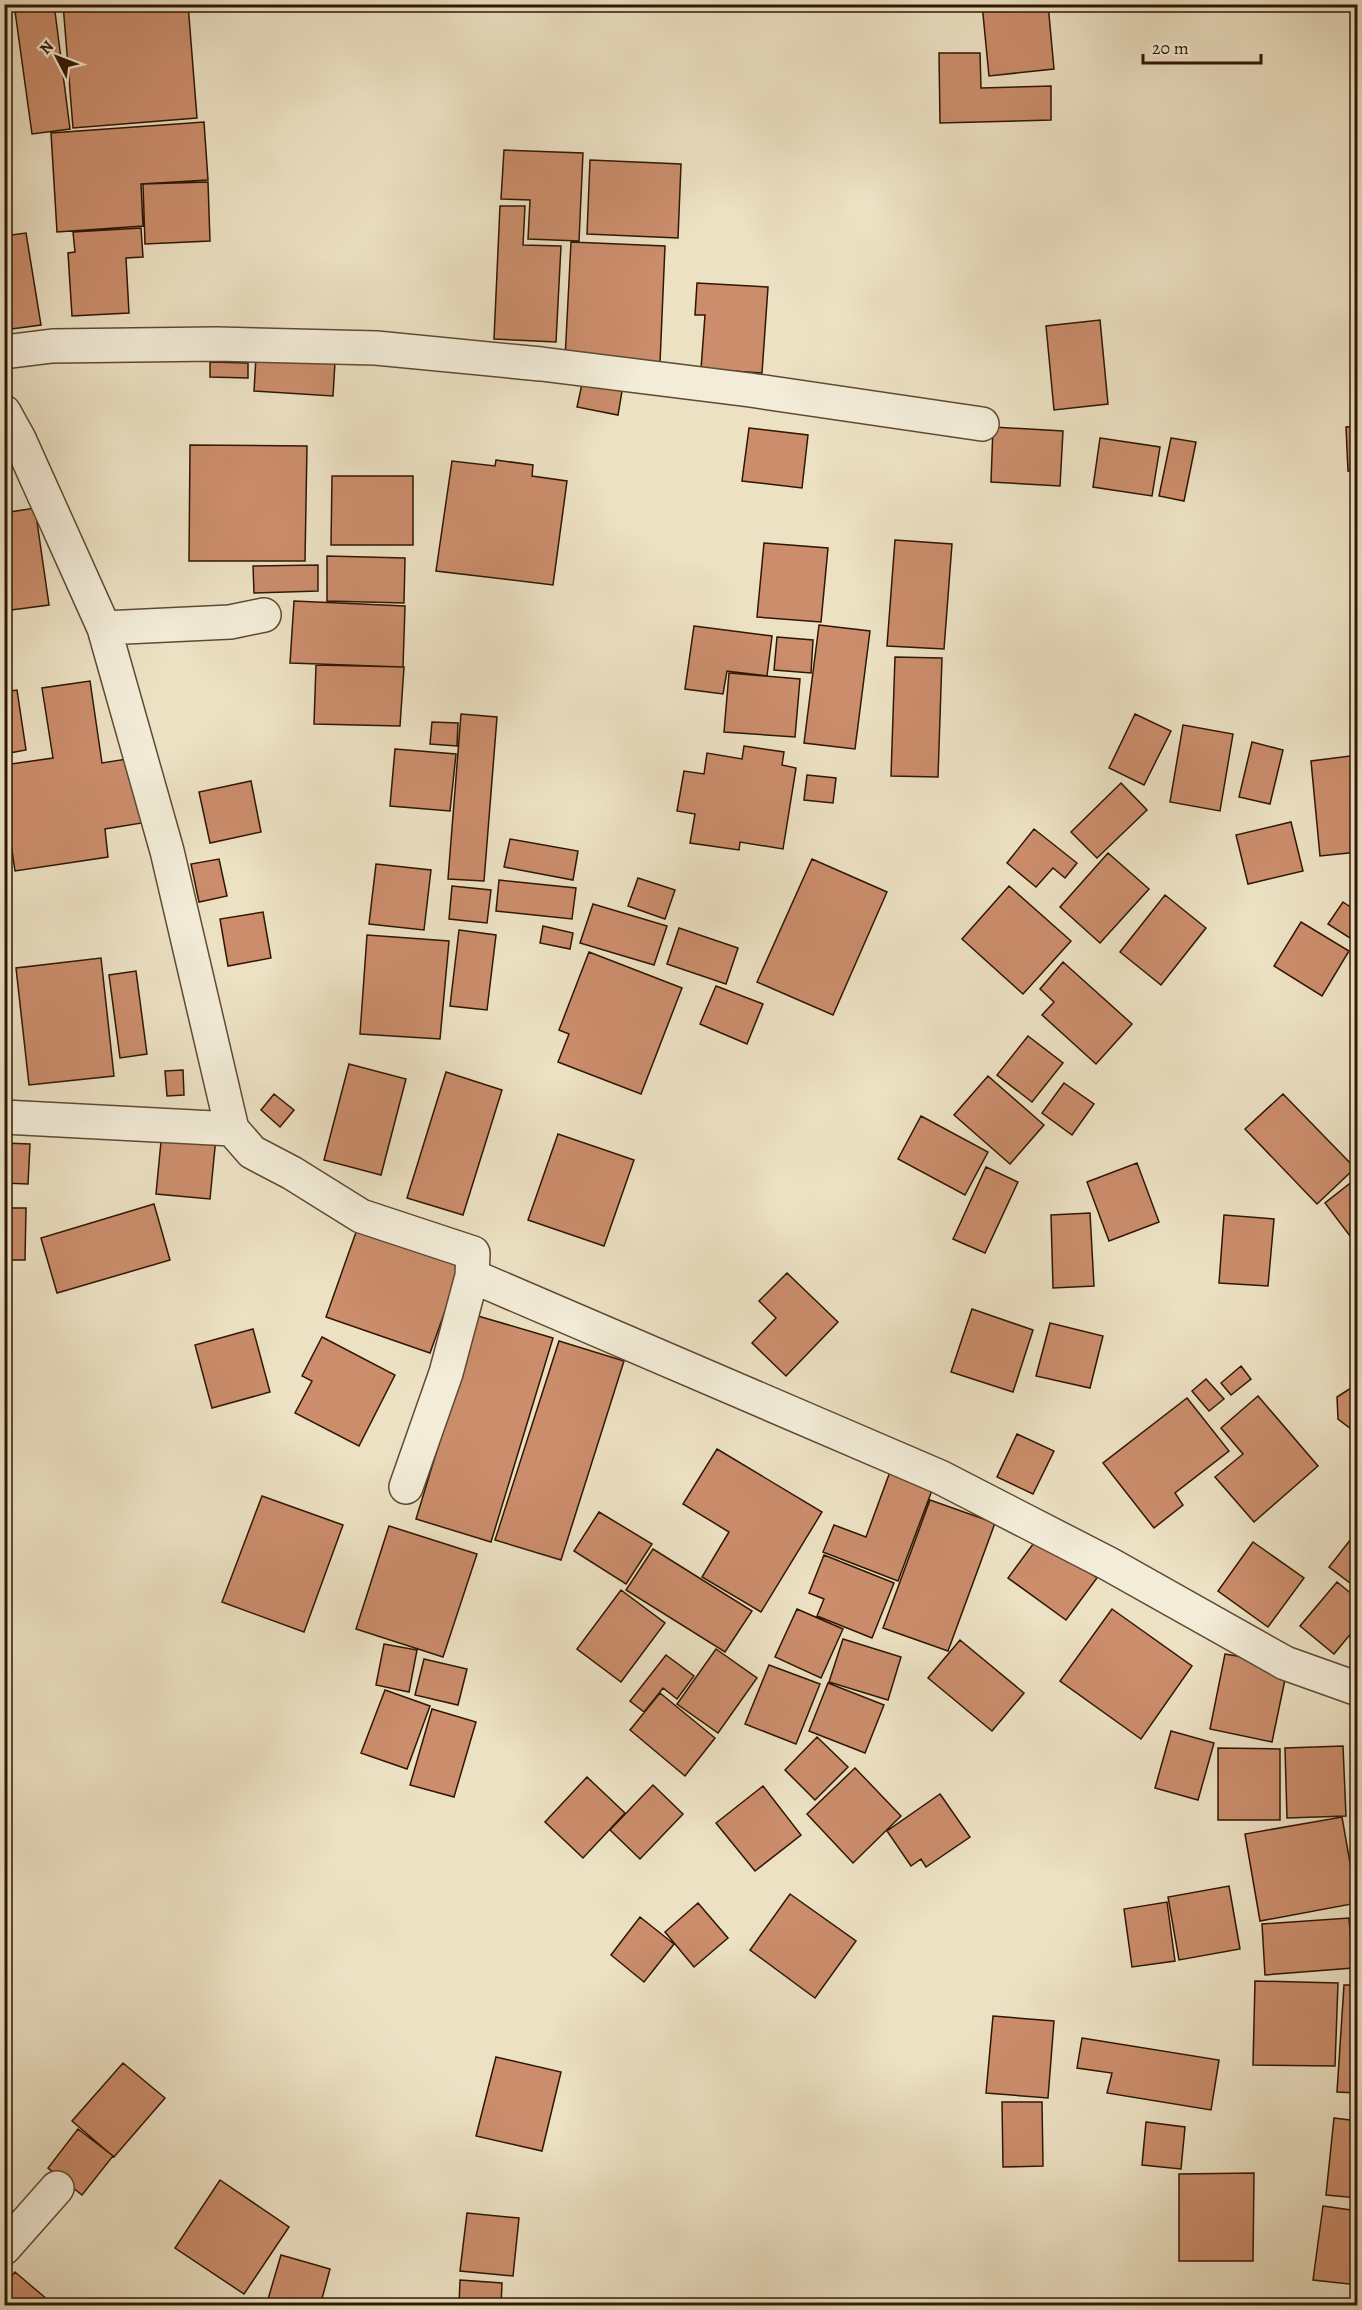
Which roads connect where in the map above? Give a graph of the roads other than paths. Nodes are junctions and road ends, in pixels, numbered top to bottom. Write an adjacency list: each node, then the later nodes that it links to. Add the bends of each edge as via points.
1 (4, 352): 3 (street, via 52,346 376,348 576,368)
2 (4, 412): 5 (street)
3 (982, 424)
4 (264, 615): 5 (street, via 230,622)
5 (104, 628): 7 (street, via 167,851)
6 (4, 1117): 7 (street)
7 (232, 1129): 8 (street, via 252,1152 361,1216 473,1253)
8 (472, 1276): 9 (street, via 446,1373); 10 (street, via 940,1477 1109,1564 1285,1663)
9 (406, 1487)
10 (1358, 1689)
11 (57, 2188): 12 (street)
12 (4, 2247)

